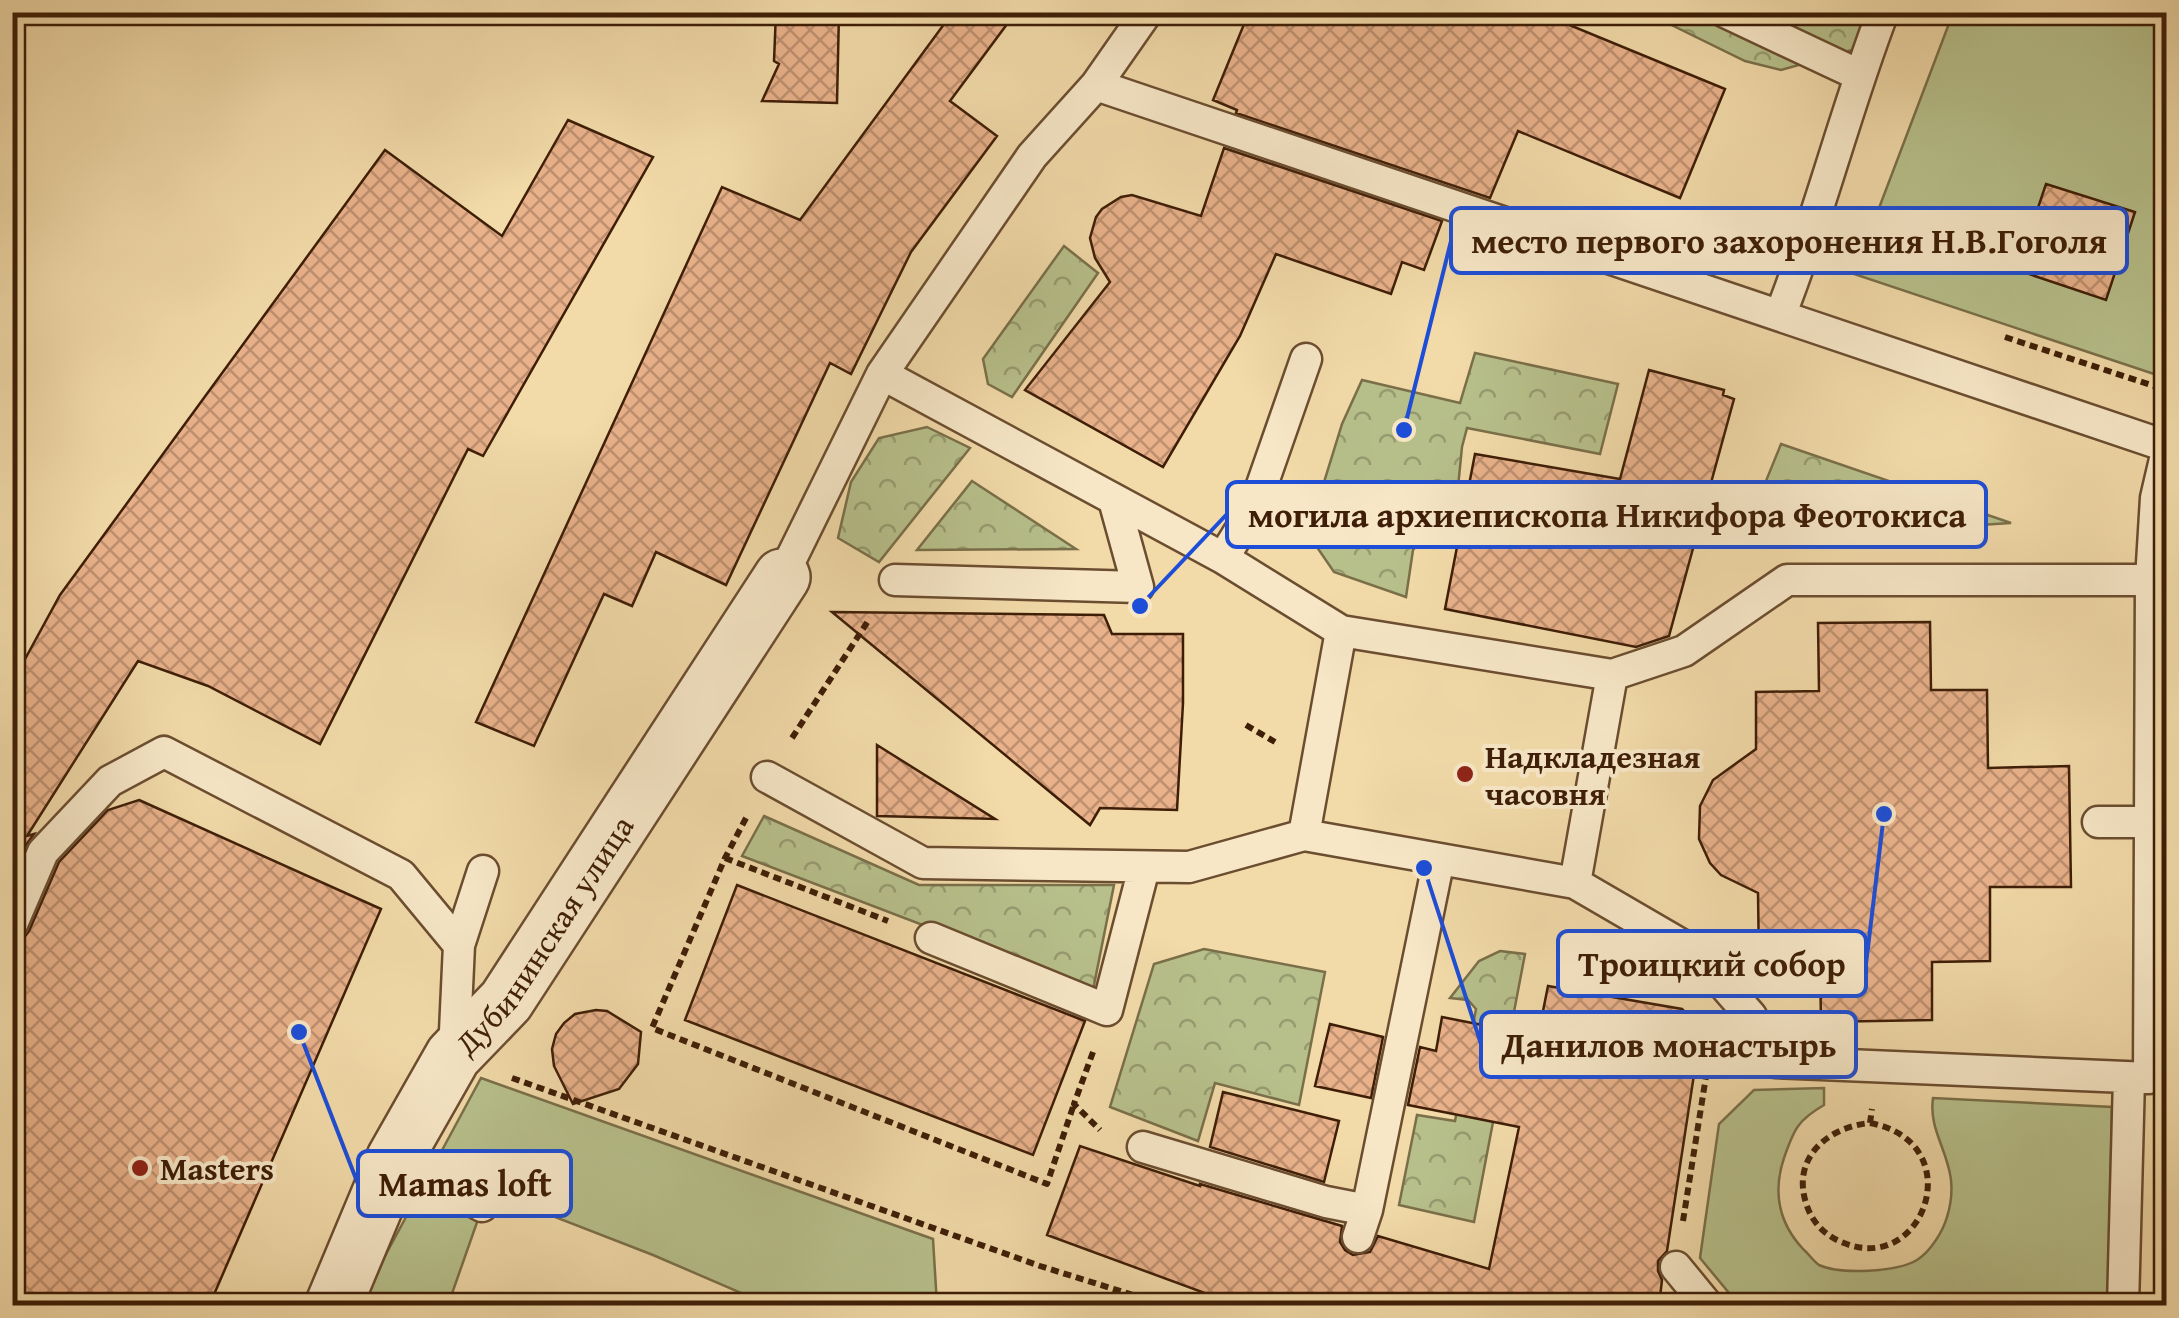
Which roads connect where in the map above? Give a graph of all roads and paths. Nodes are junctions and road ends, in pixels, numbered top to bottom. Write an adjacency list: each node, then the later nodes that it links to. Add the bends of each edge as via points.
1 (1147, 12): 7 (lane)
2 (1726, 12): 6 (lane)
3 (1883, 12): 6 (lane)
4 (2152, 12): 5 (path)
5 (2166, 26)
6 (1859, 75): 8 (lane)
7 (1096, 85): 8 (lane, via 1671,267); 11 (lane, via 1032,156)
8 (1781, 313): 13 (lane)
9 (1996, 334): 12 (path)
10 (1306, 359): 16 (lane, via 1254,508)
11 (882, 374): 15 (lane); 17 (lane)
12 (2166, 390)
13 (2166, 446)
14 (2166, 455): 19 (lane)
15 (1114, 500): 16 (lane); 18 (lane, via 1138,587)
16 (1224, 558): 20 (lane)
17 (782, 576): 38 (street, Дубининская улица, via 506,1001)
18 (895, 580): 24 (path)
19 (2150, 580): 21 (lane, via 1787,580 1684,651); 26 (lane)
20 (1341, 631): 21 (lane); 27 (lane)
21 (1612, 675): 32 (lane)
22 (1246, 725): 23 (path)
23 (1290, 750)
24 (767, 777): 28 (path); 30 (lane, via 922,863)
25 (2098, 822): 26 (lane)
26 (2149, 822): 40 (lane)
27 (1304, 836): 29 (lane); 30 (lane, via 1189,867)
28 (725, 858): 34 (path); 41 (path, via 652,1028 1046,1184)
29 (1439, 859): 32 (lane); 43 (lane, via 1362,1224 1326,1202)
30 (1144, 868): 36 (lane)
31 (483, 871): 35 (lane)
32 (1575, 883): 37 (lane, via 1697,954)
33 (12, 924): 35 (lane, via 43,852 110,781 164,752 400,875)
34 (931, 938): 36 (lane)
35 (458, 945): 38 (lane)
36 (1108, 1010): 41 (path)
37 (1751, 1016): 39 (lane, via 1775,1062); 46 (path, via 1708,1070)
38 (474, 1064): 44 (street, Дубининская улица); 48 (path)
39 (1878, 1066): 40 (lane); 42 (path)
40 (2148, 1079): 50 (lane)
41 (1074, 1104): 43 (path, via 1095,1128)
42 (1870, 1122): 42 (path, via 1909,1139 1929,1177 1920,1218 1906,1234 1868,1248 1848,1246 1824,1230 1807,1206 1803,1186 1806,1167 1828,1135)
43 (1143, 1147)
44 (395, 1158): 45 (lane); 47 (street, Дубининская улица)
45 (482, 1206)
46 (1676, 1267): 49 (lane)
47 (334, 1306)
48 (1168, 1306)
49 (1708, 1306)
50 (2123, 1306)

